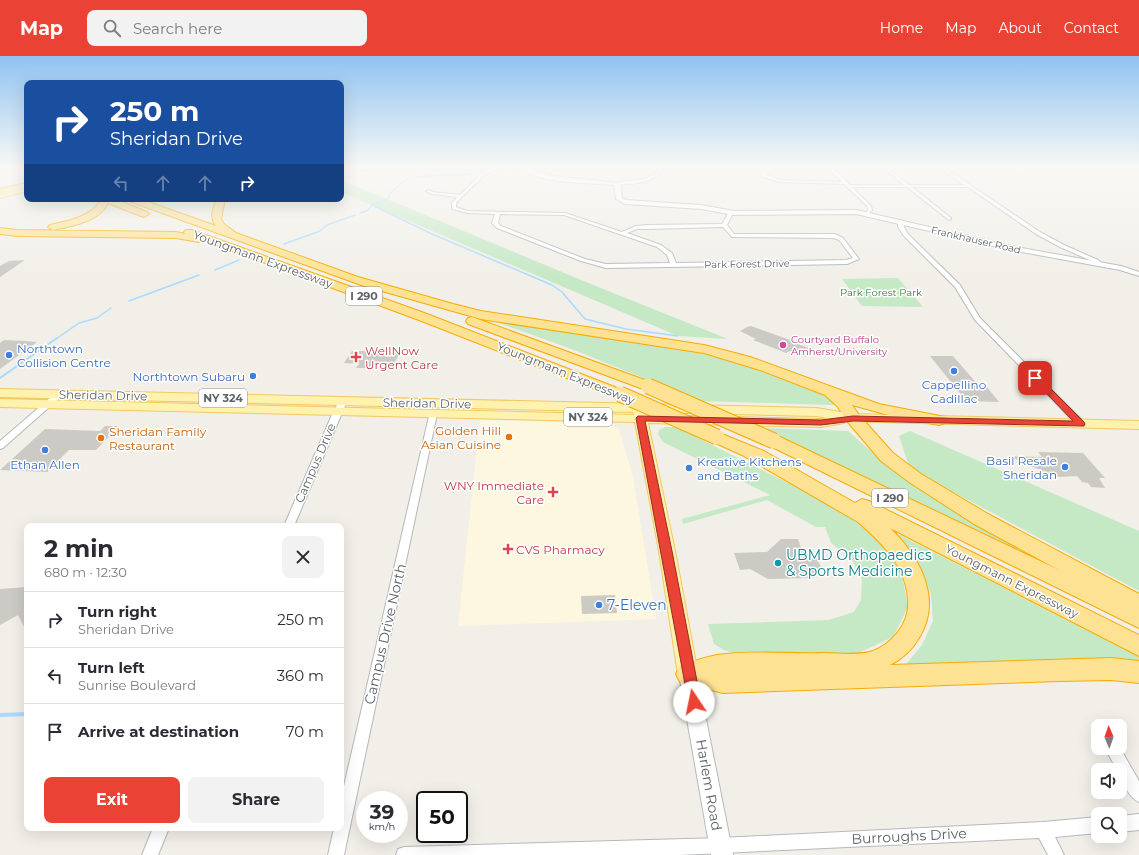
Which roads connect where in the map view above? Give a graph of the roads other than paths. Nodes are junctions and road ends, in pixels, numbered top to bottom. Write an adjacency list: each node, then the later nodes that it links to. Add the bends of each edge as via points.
1 (104, 203): 16 (highway, via 92,215 71,223 17,231)
2 (118, 203): 20 (highway, Youngmann Expressway / I 290)
3 (144, 203): 19 (highway, Youngmann Expressway / I 290)
4 (220, 203): 19 (highway, via 216,221 224,229)
5 (454, 203): 10 (street, via 456,209 467,212)
6 (645, 203): 11 (street, Frankhauser Road, via 701,207)
7 (866, 203): 12 (street, via 870,210)
8 (928, 203): 13 (street)
9 (994, 203): 21 (street, via 1038,233)
10 (498, 212): 18 (street, via 565,214); 22 (street, Park Forest Drive, via 495,223 498,227 590,263 615,266)
11 (731, 213): 12 (street, Frankhauser Road, via 850,211); 15 (street)
12 (867, 214): 14 (street, Frankhauser Road)
13 (948, 219)
14 (901, 222): 21 (street, Frankhauser Road, via 1019,250); 35 (street, via 906,235 958,286 978,319)
15 (724, 225): 18 (street, via 647,226); 22 (street, Park Forest Drive, via 729,233 739,236 835,236 841,239 856,259 847,262)
16 (0, 227)
17 (0, 231): 20 (highway, via 176,235)
18 (623, 233): 22 (street, via 664,248 670,254)
19 (242, 239): 24 (highway, Youngmann Expressway / I 290)
20 (216, 243): 38 (highway, Youngmann Expressway / I 290, bridge, via 423,317 620,394)
21 (1099, 264): 23 (street, Frankhauser Road)
22 (674, 265)
23 (1139, 274)
24 (358, 280): 25 (highway, via 481,315 731,355); 41 (highway, Youngmann Expressway / I 290, bridge, via 648,386 774,441)
25 (824, 389): 33 (highway, via 840,400); 34 (highway, via 875,407)
26 (0, 393): 27 (main road, Sheridan Drive / NY 324)
27 (60, 394): 29 (street); 30 (main road, Sheridan Drive / NY 324)
28 (0, 403): 29 (main road, Sheridan Drive / NY 324)
29 (49, 404): 30 (main road, Sheridan Drive / NY 324); 37 (street)
30 (341, 406): 31 (main road, Sheridan Drive / NY 324); 32 (main road, Sheridan Drive / NY 324); 39 (street, Campus Drive)
31 (639, 413): 32 (main road, Sheridan Drive / NY 324); 33 (main road, Sheridan Drive / NY 324, via 821,423); 44 (main road, Harlem Road, via 674,586)
32 (433, 414): 47 (street, Campus Drive North)
33 (853, 418): 34 (main road, Sheridan Drive / NY 324); 40 (highway, via 887,457 939,494)
34 (939, 420): 35 (main road, Sheridan Drive / NY 324)
35 (1081, 424): 36 (main road, Sheridan Drive / NY 324)
36 (1139, 425)
37 (0, 446)
38 (747, 450): 42 (highway, Youngmann Expressway / I 290, via 973,560); 44 (highway, via 879,528 905,557 918,590 920,608 914,628 899,648 878,660 849,664 719,665)
39 (290, 523)
40 (1139, 604)
41 (1139, 619)
42 (1139, 646)
43 (1139, 672): 44 (highway, via 1111,669 1059,670 723,682)
44 (688, 674): 54 (main road, Harlem Road)
45 (1116, 755): 46 (street)
46 (1139, 795)
47 (344, 819)
48 (1139, 822): 49 (street)
49 (1127, 823)
50 (1091, 826): 51 (street, Burroughs Drive)
51 (1043, 830): 54 (street, Burroughs Drive); 58 (street)
52 (160, 831): 55 (street)
53 (341, 831): 56 (street, Campus Drive North)
54 (721, 850): 57 (street, Burroughs Drive)
55 (150, 855)
56 (336, 855)
57 (404, 855)
58 (1056, 855)

